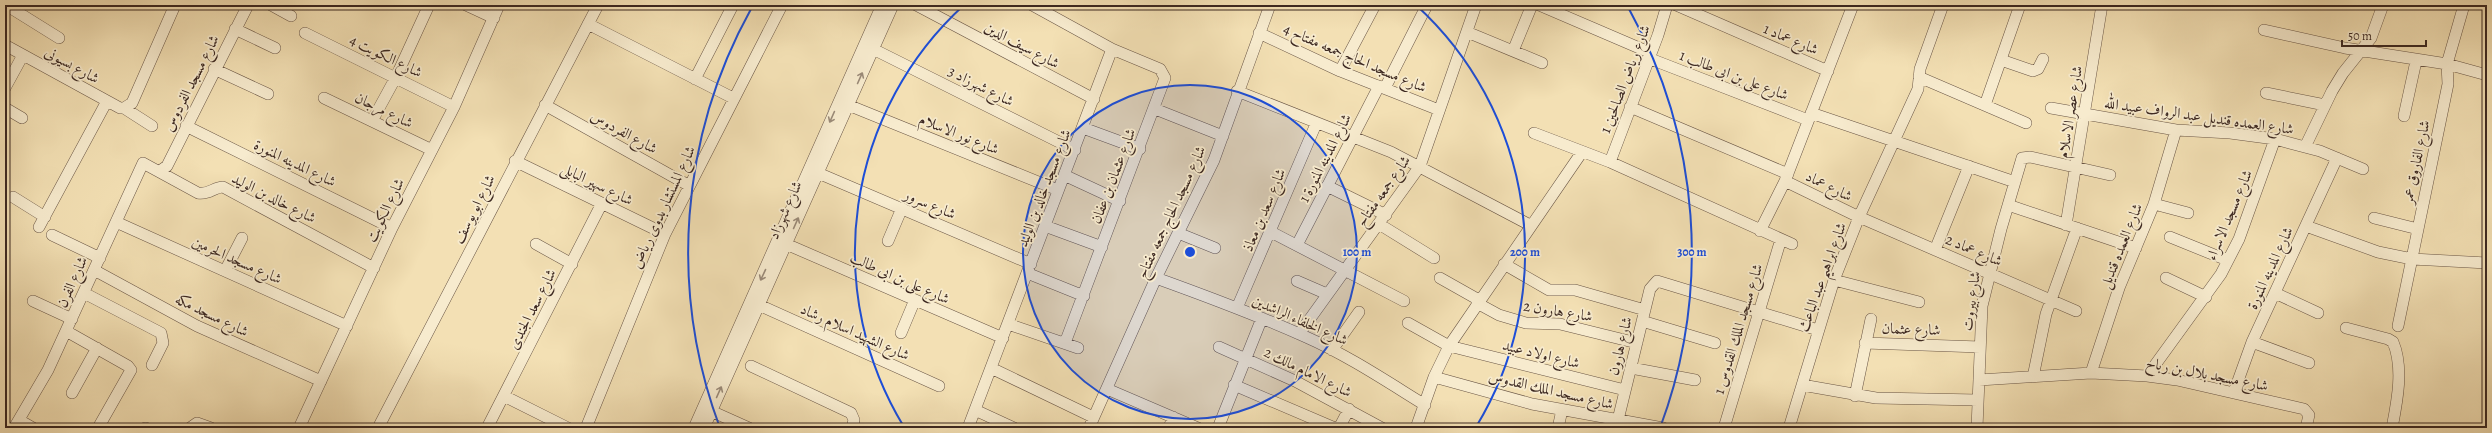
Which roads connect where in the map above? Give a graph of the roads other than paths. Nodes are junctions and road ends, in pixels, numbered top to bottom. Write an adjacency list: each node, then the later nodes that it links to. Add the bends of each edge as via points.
1 (6, 5): 37 (street)
2 (175, 5): 75 (street, via 132,103)
3 (248, 5): 32 (street, شارع مسجد الفردوس)
4 (271, 5): 29 (street)
5 (429, 5): 56 (street)
6 (466, 5): 30 (street)
7 (499, 5): 30 (street, شارع الكويت)
8 (598, 5): 31 (street, شارع ابو يوسف)
9 (733, 5): 58 (street)
10 (782, 5): 65 (street, شارع المستشار بدوى رياض)
11 (882, 5): 49 (street, شارع شهرزاد)
12 (893, 5): 40 (street, شارع شهرزاد)
13 (916, 5): 66 (street, شارع سيف الدين)
14 (1270, 5): 36 (street, شارع مسجد الحاج جمعه مفتاح)
15 (1375, 5): 54 (street)
16 (1427, 5): 59 (street, شارع المدينه المنورة 1)
17 (1476, 5): 34 (street, شارع جمعه مفتاح)
18 (1532, 5): 43 (street)
19 (1539, 5): 45 (street, شارع على بن ابى طالب 1)
20 (1667, 5): 45 (street, شارع رياض الصالحين 1)
21 (1676, 5): 53 (street, شارع عماد 1)
22 (1853, 5): 53 (street)
23 (1943, 5): 57 (street, شارع ابراهيم عبد الباعث)
24 (2020, 5): 47 (street)
25 (2102, 5): 79 (street, شارع عصر الاسلام)
26 (2383, 5): 42 (street, via 2371,38)
27 (2464, 5): 51 (street, شارع الفاروق عمر)
28 (1036, 6): 41 (street)
29 (291, 16)
30 (494, 18): 72 (street, شارع الكويت)
31 (588, 24): 58 (street); 68 (street, شارع ابو يوسف)
32 (235, 29): 39 (street); 52 (street, شارع مسجد الفردوس)
33 (2264, 30): 42 (street, via 2344,48)
34 (1467, 32): 43 (street); 78 (street, شارع جمعه مفتاح)
35 (304, 33): 56 (street, شارع الكويت 4)
36 (1259, 33): 54 (street, شارع مسجد الحاج جمعه مفتاح 4); 61 (street, شارع مسجد الحاج جمعه مفتاح)
37 (59, 38)
38 (5, 45): 44 (street, شارع بسيونى)
39 (275, 48)
40 (873, 49): 49 (street, شارع شهرزاد); 98 (street, شارع شهرزاد 3)
41 (1112, 49): 66 (street, شارع مسجد خالد بن الوليد); 77 (street, شارع عثمان بن عفان, via 1164,73 1165,84)
42 (2363, 49): 48 (street); 71 (street, via 2343,73)
43 (1514, 51): 50 (street)
44 (24, 56): 60 (street); 67 (street, شارع بسيونى)
45 (1650, 56): 73 (street, شارع رياض الصالحين 1); 81 (street, شارع على بن ابى طالب 1)
46 (2043, 58): 47 (street, via 2038,69 2033,72)
47 (2001, 60): 70 (street)
48 (2416, 61): 51 (street); 80 (street)
49 (862, 62): 69 (street, شارع شهرزاد, one-way to 49); 154 (street, شارع شهرزاد, one-way to 154)
50 (1542, 63)
51 (2447, 64): 55 (street); 134 (street, شارع الفاروق عمر, via 2448,84)
52 (214, 70): 63 (street); 87 (street, شارع مسجد الفردوس)
53 (1828, 70): 81 (street)
54 (1340, 72): 59 (street, شارع مسجد الحاج جمعه مفتاح 4)
55 (2487, 75)
56 (396, 77): 72 (street, شارع الكويت 4); 83 (street)
57 (1919, 77): 70 (street); 94 (street, شارع ابراهيم عبد الباعث, via 1918,89)
58 (695, 79): 65 (street)
59 (1382, 87): 78 (street, شارع مسجد الحاج جمعه مفتاح 4); 92 (street, شارع المدينه المنورة 1)
60 (5, 88)
61 (1237, 91): 85 (street); 91 (street, شارع مسجد الحاج جمعه مفتاح)
62 (2266, 93): 71 (street)
63 (268, 94)
64 (324, 98): 83 (street, شارع مرجان)
65 (733, 98): 113 (street, شارع المستشار بدوى رياض)
66 (1094, 99): 88 (street, شارع مسجد خالد بن الوليد)
67 (107, 101): 75 (street, شارع بسيونى); 123 (street)
68 (545, 105): 101 (street, شارع ابو يوسف); 113 (street, شارع الفردوس)
69 (848, 105): 108 (street, شارع شهرزاد); 115 (street, شارع نور الاسلام)
70 (1985, 105): 84 (street)
71 (2325, 105): 95 (street)
72 (454, 107): 97 (street, شارع الكويت)
73 (1630, 107): 102 (street, شارع رياض الصالحين 1); 111 (street, شارع عماد)
74 (5, 108): 82 (street)
75 (124, 108): 86 (street, شارع بسيونى)
76 (2051, 108): 79 (street, شارع العمده قنديل عبد الرواف عبيد الله)
77 (1155, 109): 91 (street); 96 (street, شارع عثمان بن عفان)
78 (1439, 110): 103 (street, شارع جمعه مفتاح)
79 (2085, 114): 89 (street, شارع العمده قنديل عبد الرواف عبيد الله); 105 (street, شارع عصر الاسلام)
80 (2404, 116)
81 (1810, 117): 94 (street); 111 (street)
82 (22, 118)
83 (372, 121): 97 (street, شارع مرجان)
84 (2026, 123)
85 (1316, 124): 92 (street); 136 (street, شارع سعد بن معاذ)
86 (152, 126)
87 (186, 126): 107 (street, شارع مسجد الفردوس, via 167,166); 133 (street, شارع المدينه المنورة)
88 (1083, 128): 96 (street); 98 (street, شارع مسجد خالد بن الوليد)
89 (2176, 130): 93 (street, شارع العمده قنديل عبد الرواف عبيد الله); 119 (street, شارع العمده قنديل)
90 (1534, 133): 99 (street)
91 (1223, 136): 137 (street, شارع مسجد الحاج جمعه مفتاح)
92 (1353, 136): 103 (street); 114 (street, شارع المدينه المنورة 1)
93 (2275, 139): 95 (street, شارع العمده قنديل عبد الرواف عبيد الله); 156 (street, شارع مسجد الاسراء, via 2239,239)
94 (1895, 140): 104 (street); 124 (street, شارع ابراهيم عبد الباعث)
95 (2305, 147): 100 (street, شارع العمده قنديل عبد الرواف عبيد الله)
96 (1140, 148): 117 (street, شارع عثمان بن عفان)
97 (432, 150): 133 (street, شارع الكويت)
98 (1075, 150): 109 (street, شارع مسجد خالد بن الوليد)
99 (1582, 152): 102 (street); 128 (street)
100 (2337, 158): 106 (street, شارع العمده قنديل عبد الرواف عبيد الله); 131 (street, شارع المدينه المنورة)
101 (515, 161): 118 (street, شارع سهير البابلى); 252 (street, شارع ابو يوسف)
102 (1610, 162): 135 (street)
103 (1420, 166): 126 (street, شارع جمعه مفتاح); 128 (street)
104 (1969, 166): 112 (street); 151 (street)
105 (2076, 167): 110 (street); 112 (street, شارع بيروت, via 2026,156 2020,162); 130 (street, شارع عصر الاسلام)
106 (2363, 169)
107 (160, 171): 127 (street, شارع الفرن, via 146,163 141,164); 160 (street, شارع خالد بن الوليد, via 198,194 206,194 223,187)
108 (818, 173): 121 (street, شارع سرور); 145 (street, شارع شهرزاد, one-way to 108)
109 (1064, 175): 115 (street, شارع مسجد خالد بن الوليد); 117 (street)
110 (2110, 175)
111 (1786, 177): 124 (street, شارع عماد); 135 (street)
112 (2016, 182): 120 (street, شارع بيروت)
113 (688, 185): 138 (street, شارع المستشار بدوى رياض)
114 (1327, 186): 126 (street); 147 (street, شارع المدينه المنورة 1)
115 (1058, 190): 129 (street, شارع مسجد خالد بن الوليد)
116 (13, 196): 123 (street)
117 (1120, 201): 148 (street, شارع عثمان بن عفان)
118 (602, 204): 138 (street, شارع سهير البابلى); 158 (street, شارع سعد الجندى)
119 (2154, 204): 122 (street); 150 (street, شارع العمده قنديل)
120 (2008, 205): 130 (street); 165 (street, شارع بيروت)
121 (902, 208): 143 (street); 161 (street, شارع سرور)
122 (2188, 213)
123 (45, 217): 132 (street)
124 (1859, 217): 151 (street, شارع عماد 2); 169 (street, شارع ابراهيم عبد الباعث)
125 (2374, 218): 134 (street)
126 (1382, 219): 153 (street); 162 (street, شارع جمعه مفتاح)
127 (116, 222): 152 (street, شارع الفرن); 164 (street, شارع مسجد الحرمين)
128 (1530, 225): 159 (street)
129 (1045, 226): 148 (street); 161 (street, شارع مسجد خالد بن الوليد)
130 (2071, 226): 150 (street); 176 (street, شارع عصر الاسلام)
131 (2306, 226): 155 (street, via 2378,252); 172 (street, شارع المدينه المنورة)
132 (39, 227)
133 (392, 228): 160 (street, شارع الكويت)
134 (2418, 229): 155 (street, شارع الفاروق عمر)
135 (1760, 231): 142 (street)
136 (1271, 232): 147 (street); 183 (street, شارع سعد بن معاذ)
137 (1178, 233): 149 (street); 166 (street, شارع مسجد الحاج جمعه مفتاح)
138 (665, 234): 255 (street, شارع المستشار بدوى رياض)
139 (52, 235): 152 (street)
140 (2170, 237): 156 (street)
141 (242, 238): 164 (street)
142 (1781, 239): 146 (street); 187 (street, شارع مسجد الملك القدوس 1)
143 (888, 241)
144 (536, 244): 158 (street)
145 (786, 244): 154 (street, شارع شهرزاد); 179 (street, شارع على بن ابى طالب)
146 (1792, 244)
147 (1297, 245): 162 (street)
148 (1102, 247): 174 (street, شارع عثمان بن عفان)
149 (1215, 248)
150 (2136, 248): 220 (street, شارع العمده قنديل, via 2119,288)
151 (1935, 250): 165 (street, شارع عماد 2)
152 (100, 258): 163 (street, شارع الفرن)
153 (1434, 258)
154 (775, 259): 182 (street, شارع شهرزاد); 256 (street, شارع شهرزاد, one-way to 256)
155 (2412, 259): 157 (street); 196 (street, شارع الفاروق عمر)
156 (2228, 260): 175 (street, شارع مسجد الاسراء)
157 (2487, 263)
158 (572, 264): 234 (street, شارع سعد الجندى)
159 (1504, 264): 180 (street); 184 (street, via 1549,290 1575,290)
160 (374, 268): 195 (street, شارع الكويت)
161 (1029, 268): 174 (street, شارع سرور); 194 (street, شارع مسجد خالد بن الوليد)
162 (1345, 269): 173 (street, شارع جمعه مفتاح); 177 (street)
163 (94, 270): 171 (street, شارع الفرن); 226 (street, شارع مسجد مكه, via 197,326)
164 (225, 271): 195 (street, شارع مسجد الحرمين)
165 (1990, 272): 176 (street, شارع عماد 2); 210 (street, شارع بيروت, via 1982,306)
166 (1156, 278): 183 (street, شارع الخلفاء الراشدين); 230 (street, شارع مسجد الحاج جمعه مفتاح)
167 (1440, 278): 180 (street, شارع هارون 2)
168 (2166, 278): 175 (street)
169 (1834, 280): 181 (street); 198 (street, شارع ابراهيم عبد الباعث)
170 (1297, 281): 173 (street)
171 (84, 293): 190 (street, شارع الفرن); 216 (street, via 161,333 162,343)
172 (2274, 293): 188 (street); 203 (street, شارع المدينه المنورة)
173 (1327, 294): 201 (street, شارع جمعه مفتاح)
174 (1084, 296): 204 (street, شارع عثمان بن عفان)
175 (2206, 297): 221 (street, شارع مسجد الاسراء)
176 (2052, 300): 185 (street, شارع عماد 2); 223 (street, شارع عصر الاسلام, via 2041,336)
177 (1404, 301)
178 (33, 302): 190 (street)
179 (914, 302): 200 (street); 202 (street, شارع على بن ابى طالب)
180 (1478, 302): 205 (street, شارع هارون 2, via 1500,315 1526,323 1560,324); 208 (street)
181 (1919, 302)
182 (759, 306): 229 (street, شارع الشهيد اسلام رشاد); 241 (street, شارع شهرزاد, one-way to 182)
183 (1237, 308): 189 (street, شارع الخلفاء الراشدين)
184 (1645, 310): 187 (street, شارع هارون, via 1652,284 1657,281); 192 (street, شارع هارون)
185 (2076, 311)
186 (1359, 312): 213 (street)
187 (1759, 312): 198 (street); 272 (street, شارع مسجد الملك القدوس 1)
188 (2318, 313)
189 (1262, 318): 201 (street, شارع الخلفاء الراشدين); 214 (street)
190 (72, 319): 199 (street, شارع الفرن)
191 (1872, 319): 207 (street)
192 (1642, 321): 205 (street, شارع هارون); 206 (street)
193 (1408, 323): 208 (street, شارع اولاد عبيد)
194 (1008, 324): 202 (street, شارع مسجد خالد بن الوليد); 204 (street)
195 (347, 326): 226 (street, شارع الكويت)
196 (2398, 326)
197 (2346, 328): 276 (street, via 2394,342 2398,365 2398,398)
198 (1818, 330): 228 (street, شارع ابراهيم عبد الباعث)
199 (66, 331): 211 (street); 246 (street, شارع الفرن, via 48,370)
200 (901, 333)
201 (1299, 334): 213 (street, شارع الخلفاء الراشدين)
202 (1002, 338): 218 (street, شارع مسجد خالد بن الوليد)
203 (2252, 342): 215 (street); 232 (street, شارع المدينه المنورة)
204 (1065, 343): 212 (street)
205 (1637, 343): 219 (street, شارع هارون)
206 (1715, 343)
207 (1865, 343): 210 (street, شارع عثمان); 235 (street)
208 (1449, 346): 222 (street); 231 (street, شارع اولاد عبيد)
209 (1219, 347): 214 (street, شارع الامام مالك 2)
210 (1980, 347): 225 (street, شارع بيروت)
211 (97, 348): 233 (street); 248 (street, via 131,370)
212 (1078, 348)
213 (1332, 350): 237 (street, شارع الخلفاء الراشدين)
214 (1245, 359): 227 (street); 238 (street, شارع الامام مالك 2)
215 (2309, 363)
216 (152, 365)
217 (751, 366): 259 (street, via 851,413 854,420)
218 (991, 368): 239 (street, شارع مسجد خالد بن الوليد); 242 (street)
219 (1631, 368): 224 (street); 231 (street, شارع هارون)
220 (2090, 373): 221 (street, شارع مسجد بلال بن رباح); 223 (street, شارع مسجد بلال بن رباح)
221 (2148, 376): 232 (street, شارع مسجد بلال بن رباح)
222 (1434, 377): 237 (street); 240 (street, شارع مسجد الملك القدوس)
223 (2033, 377): 225 (street, شارع مسجد بلال بن رباح)
224 (1695, 380)
225 (1979, 380): 236 (street, شارع بيروت)
226 (321, 381): 251 (street, شارع الكويت)
227 (1234, 385): 265 (street); 266 (street)
228 (1802, 385): 235 (street); 273 (street, شارع ابراهيم عبد الباعث)
229 (939, 386)
230 (1107, 389): 242 (street, شارع مسجد الحاج جمعه مفتاح); 243 (street)
231 (1625, 390): 245 (street, شارع هارون)
232 (2234, 392): 275 (street, شارع مسجد بلال بن رباح, via 2307,411 2309,415)
233 (72, 393)
234 (504, 396): 253 (street, شارع سعد الجندى); 254 (street)
235 (1855, 396): 236 (street)
236 (1978, 400): 274 (street, شارع بيروت)
237 (1425, 405): 269 (street)
238 (1350, 409): 267 (street); 268 (street, شارع الامام مالك 2)
239 (976, 410): 260 (street, شارع مسجد خالد بن الوليد); 261 (street)
240 (1562, 410): 245 (street, شارع مسجد الملك القدوس); 270 (street)
241 (711, 411): 257 (street, شارع شهرزاد); 258 (street)
242 (1094, 417): 262 (street, شارع مسجد الحاج جمعه مفتاح)
243 (1173, 417): 263 (street); 264 (street)
244 (5, 423): 246 (street)
245 (1617, 424): 271 (street, شارع مسجد الملك القدوس)
246 (15, 425): 247 (street)
247 (33, 428)
248 (98, 428)
249 (190, 428): 250 (street, via 197,423)
250 (211, 428)
251 (299, 428)
252 (378, 428)
253 (488, 428)
254 (568, 428)
255 (586, 428)
256 (694, 428)
257 (704, 428)
258 (749, 428)
259 (852, 428)
260 (968, 428)
261 (1014, 428)
262 (1089, 428)
263 (1169, 428)
264 (1198, 428)
265 (1218, 428)
266 (1335, 428)
267 (1339, 428)
268 (1382, 428)
269 (1416, 428)
270 (1558, 428)
271 (1663, 428)
272 (1724, 428)
273 (1789, 428)
274 (1977, 428)
275 (2306, 428)
276 (2393, 428)

